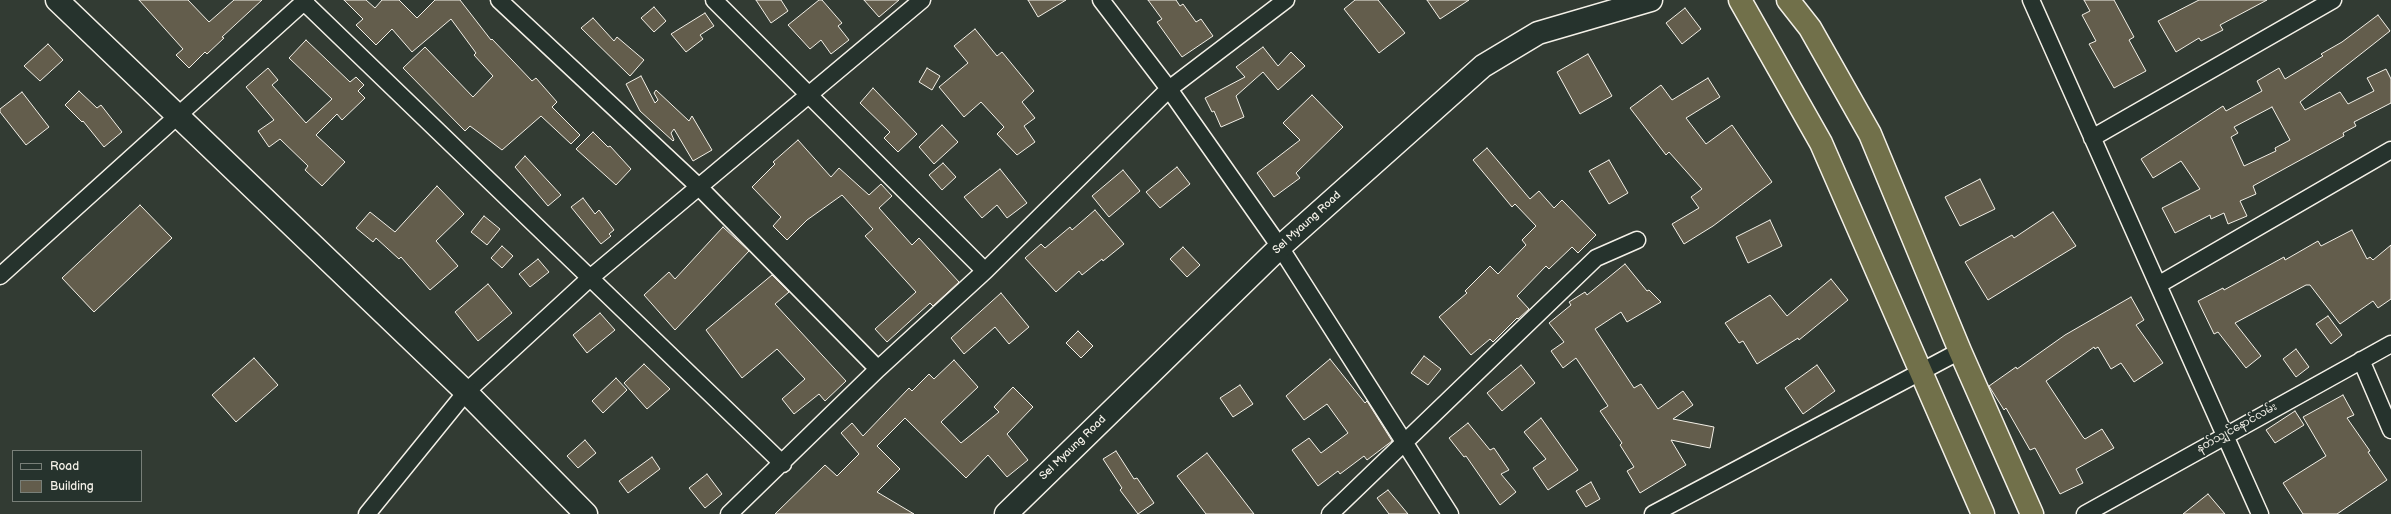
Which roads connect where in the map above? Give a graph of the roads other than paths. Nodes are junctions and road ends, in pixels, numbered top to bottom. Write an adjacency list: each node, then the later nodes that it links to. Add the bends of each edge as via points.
1 (57, 0): 15 (main road)
2 (499, 0): 18 (street)
3 (714, 0): 14 (street)
4 (1101, 0): 13 (street)
5 (1286, 0): 13 (street)
6 (1651, 0): 20 (main road, Sel Myaung Road, via 1538,33 1483,66)
7 (1740, 0): 29 (highway, via 1822,143)
8 (1788, 0): 26 (highway, via 1810,28 1870,134)
9 (2031, 0): 16 (street)
10 (2333, 0): 16 (street)
11 (304, 1): 15 (street); 23 (street)
12 (917, 2): 14 (street)
13 (1169, 89): 20 (street); 21 (street)
14 (810, 94): 18 (street); 21 (street)
15 (179, 116): 22 (street); 30 (main road)
16 (2092, 138): 24 (street)
17 (2391, 150): 24 (street)
18 (699, 187): 23 (street); 28 (street)
19 (1636, 240): 33 (street, via 1596,258)
20 (1280, 247): 33 (street); 38 (main road, Sel Myaung Road)
21 (985, 271): 28 (street)
22 (0, 276)
23 (590, 278): 30 (street); 34 (street)
24 (2158, 286): 32 (street)
25 (2391, 344): 27 (street, နတ်သျှင်နောင်လမ်း)
26 (1960, 351): 29 (street); 43 (highway)
27 (2361, 360): 31 (street); 32 (street, နတ်သျှင်နောင်လမ်း)
28 (878, 369): 34 (street)
29 (1920, 370): 41 (street); 42 (highway)
30 (466, 392): 35 (street); 36 (main road)
31 (2391, 430)
32 (2224, 434): 44 (street, နတ်သျှင်နောင်လမ်း); 45 (street)
33 (1406, 442): 39 (street); 40 (street)
34 (783, 464): 37 (street)
35 (367, 514)
36 (586, 514)
37 (729, 514)
38 (1006, 514)
39 (1330, 514)
40 (1450, 514)
41 (1652, 514)
42 (1983, 514)
43 (2032, 514)
44 (2085, 514)
45 (2260, 514)

